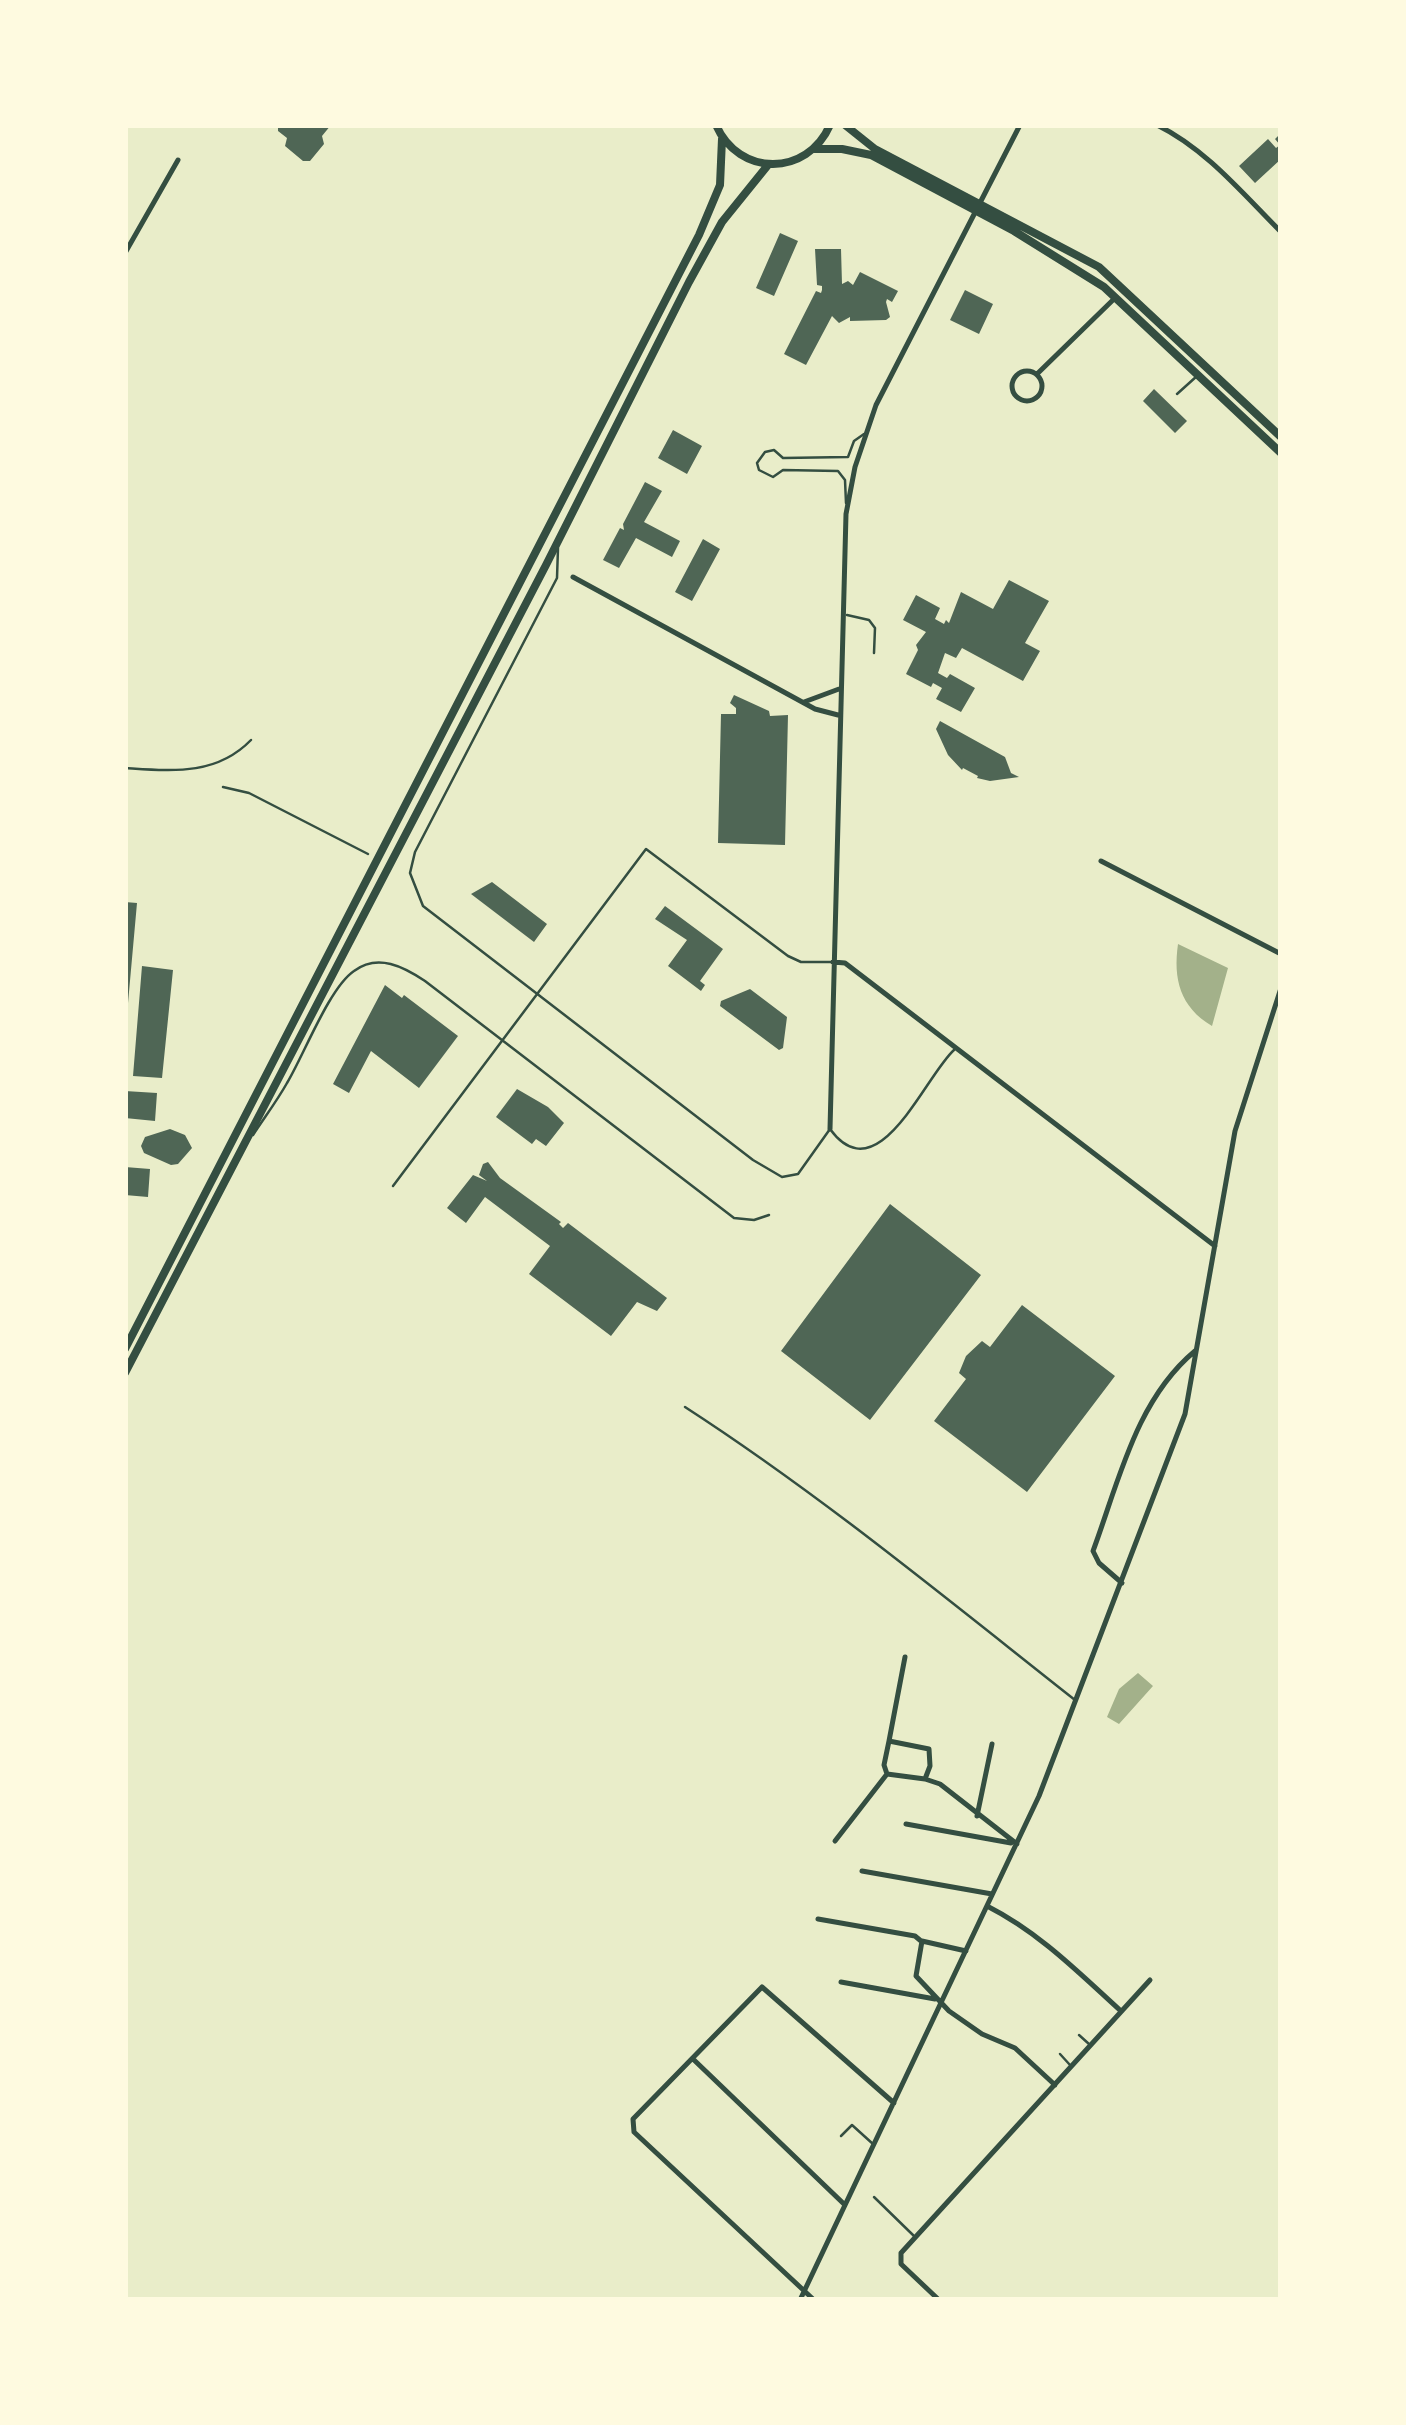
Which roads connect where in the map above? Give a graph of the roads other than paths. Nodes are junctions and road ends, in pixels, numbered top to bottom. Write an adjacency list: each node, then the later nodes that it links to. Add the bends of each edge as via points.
1 (716, 125): 6 (main road)
2 (830, 125): 7 (main road)
3 (845, 125): 10 (main road)
4 (1020, 125): 10 (street)
5 (1158, 125): 12 (street, via 1223,173)
6 (722, 139): 9 (main road, via 742,157); 43 (main road, via 720,185 699,235)
7 (814, 149): 9 (main road, via 792,162); 11 (main road, via 871,155)
8 (178, 160): 13 (street)
9 (768, 165): 22 (main road, via 722,222)
10 (980, 203): 11 (street); 19 (main road, via 1099,267)
11 (976, 212): 14 (main road); 18 (street)
12 (1281, 232)
13 (125, 253)
14 (1116, 297): 15 (street); 16 (main road)
15 (1037, 374): 15 (street, via 1015,377 1018,398 1038,398)
16 (1198, 375): 17 (lane); 20 (main road)
17 (1177, 394)
18 (866, 433): 21 (street); 21 (lane, via 848,457 783,458 774,450 757,462 773,477 784,470 838,471)
19 (1281, 437)
20 (1281, 452)
21 (847, 508): 24 (street)
22 (558, 542): 35 (lane, via 557,578 410,873 424,906); 39 (main road)
23 (573, 577): 27 (street)
24 (841, 615): 25 (lane, via 869,620); 26 (street)
25 (874, 654)
26 (839, 689): 27 (street); 28 (street)
27 (804, 702): 28 (street)
28 (838, 715): 33 (street)
29 (250, 740): 30 (lane, via 211,768)
30 (125, 768)
31 (1101, 860): 32 (street)
32 (1281, 954)
33 (834, 962): 35 (lane, via 788,956 646,849); 37 (street, via 845,963); 38 (street)
34 (1281, 988): 42 (street, via 1235,1131)
35 (538, 993): 36 (lane); 38 (lane, via 772,1174 798,1174)
36 (502, 1040): 39 (lane, via 409,971 388,963 364,965 338,988); 40 (lane); 41 (lane, via 734,1218)
37 (955, 1049): 38 (lane, via 888,1138 862,1148); 42 (street)
38 (830, 1129)
39 (236, 1161): 45 (main road)
40 (393, 1186)
41 (768, 1215)
42 (1215, 1246): 44 (street)
43 (125, 1349)
44 (1197, 1350): 47 (street, via 1185,1414); 47 (street, via 1146,1409 1093,1551)
45 (125, 1373)
46 (685, 1408): 49 (lane)
47 (1122, 1583): 49 (street)
48 (906, 1657): 50 (street)
49 (1076, 1700): 57 (street)
50 (889, 1742): 52 (street); 53 (street, via 929,1749)
51 (992, 1744): 54 (street)
52 (887, 1774): 53 (street); 56 (street)
53 (925, 1780): 54 (street, via 940,1784)
54 (977, 1816): 57 (street)
55 (906, 1824): 57 (street)
56 (834, 1841)
57 (1018, 1844): 59 (street)
58 (862, 1871): 59 (street)
59 (993, 1894): 60 (street)
60 (988, 1906): 63 (street); 67 (street, via 1053,1947)
61 (818, 1919): 62 (street)
62 (922, 1941): 63 (street); 66 (street, via 916,1976)
63 (966, 1951): 66 (street)
64 (1150, 1980): 67 (street)
65 (841, 1982): 66 (street)
66 (938, 2002): 73 (street, via 1015,2048); 74 (street)
67 (1122, 2011): 69 (street)
68 (1079, 2035): 69 (lane)
69 (1090, 2045): 72 (street)
70 (1060, 2054): 72 (lane)
71 (693, 2059): 74 (street, via 762,1987); 78 (street); 80 (street, via 633,2119 634,2132)
72 (1072, 2066): 73 (street)
73 (1055, 2085): 79 (street)
74 (894, 2103): 76 (street)
75 (840, 2136): 76 (lane, via 852,2125)
76 (874, 2145): 78 (street)
77 (874, 2197): 79 (lane)
78 (845, 2205): 80 (street)
79 (916, 2237): 83 (street, via 901,2252 900,2264)
80 (804, 2292): 81 (street); 82 (street)
81 (800, 2300)
82 (814, 2300)
83 (939, 2300)

